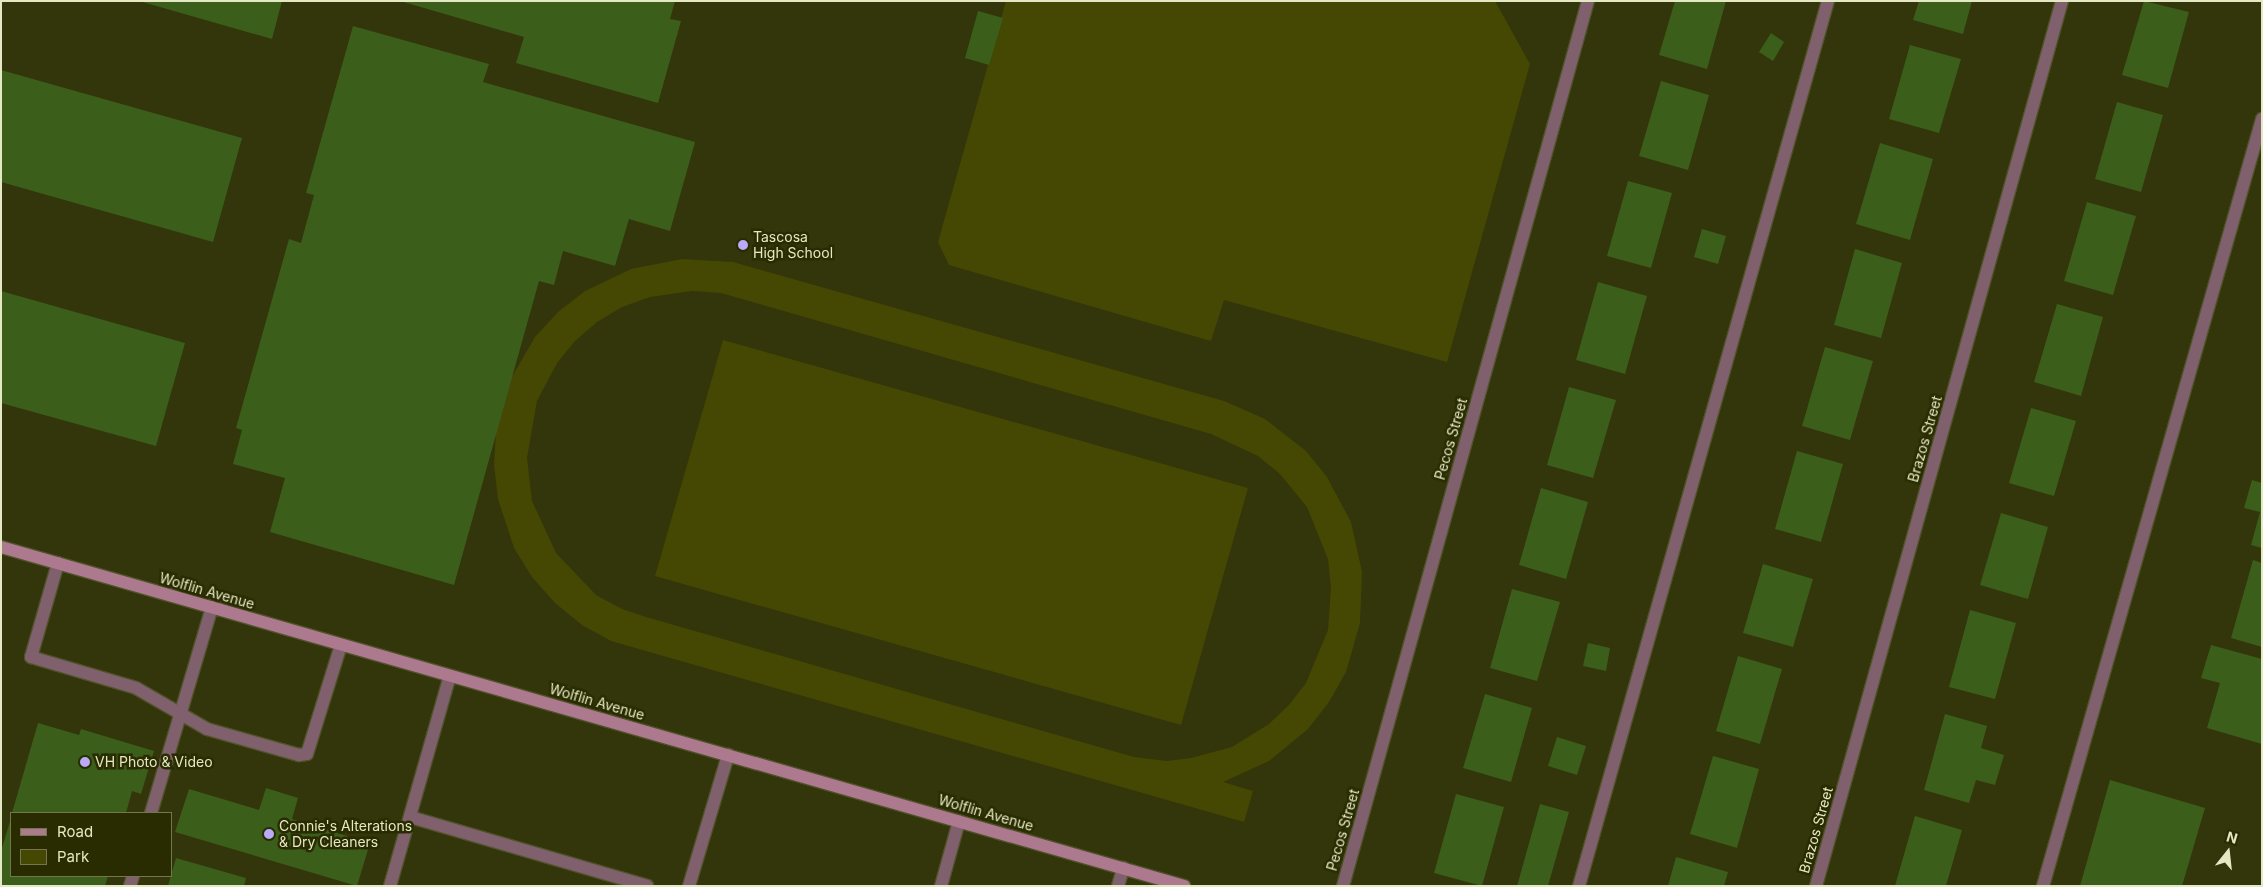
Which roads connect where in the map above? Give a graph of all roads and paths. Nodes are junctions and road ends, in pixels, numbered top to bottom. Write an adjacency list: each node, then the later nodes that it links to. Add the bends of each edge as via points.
1 (1588, 1): 22 (street, Pecos Street)
2 (1828, 1): 23 (street)
3 (2062, 1): 24 (street, Brazos Street)
4 (2262, 119): 25 (street)
5 (1, 547): 6 (main road, Wolflin Avenue)
6 (58, 563): 7 (main road, Wolflin Avenue); 10 (street, via 31,657 136,688)
7 (212, 607): 8 (main road, Wolflin Avenue); 10 (street)
8 (341, 644): 9 (main road, Wolflin Avenue); 10 (street, via 307,754 299,755 207,729)
9 (450, 676): 11 (main road, Wolflin Avenue); 13 (street)
10 (181, 714): 12 (street)
11 (728, 756): 14 (main road, Wolflin Avenue); 18 (street)
12 (151, 812)
13 (410, 817): 16 (street); 17 (street)
14 (959, 821): 15 (main road, Wolflin Avenue); 19 (street)
15 (1123, 868): 20 (street); 21 (main road, Wolflin Avenue)
16 (390, 886)
17 (647, 886)
18 (689, 886)
19 (941, 886)
20 (1118, 886)
21 (1184, 886)
22 (1342, 886)
23 (1579, 886)
24 (1816, 886)
25 (2042, 886)

